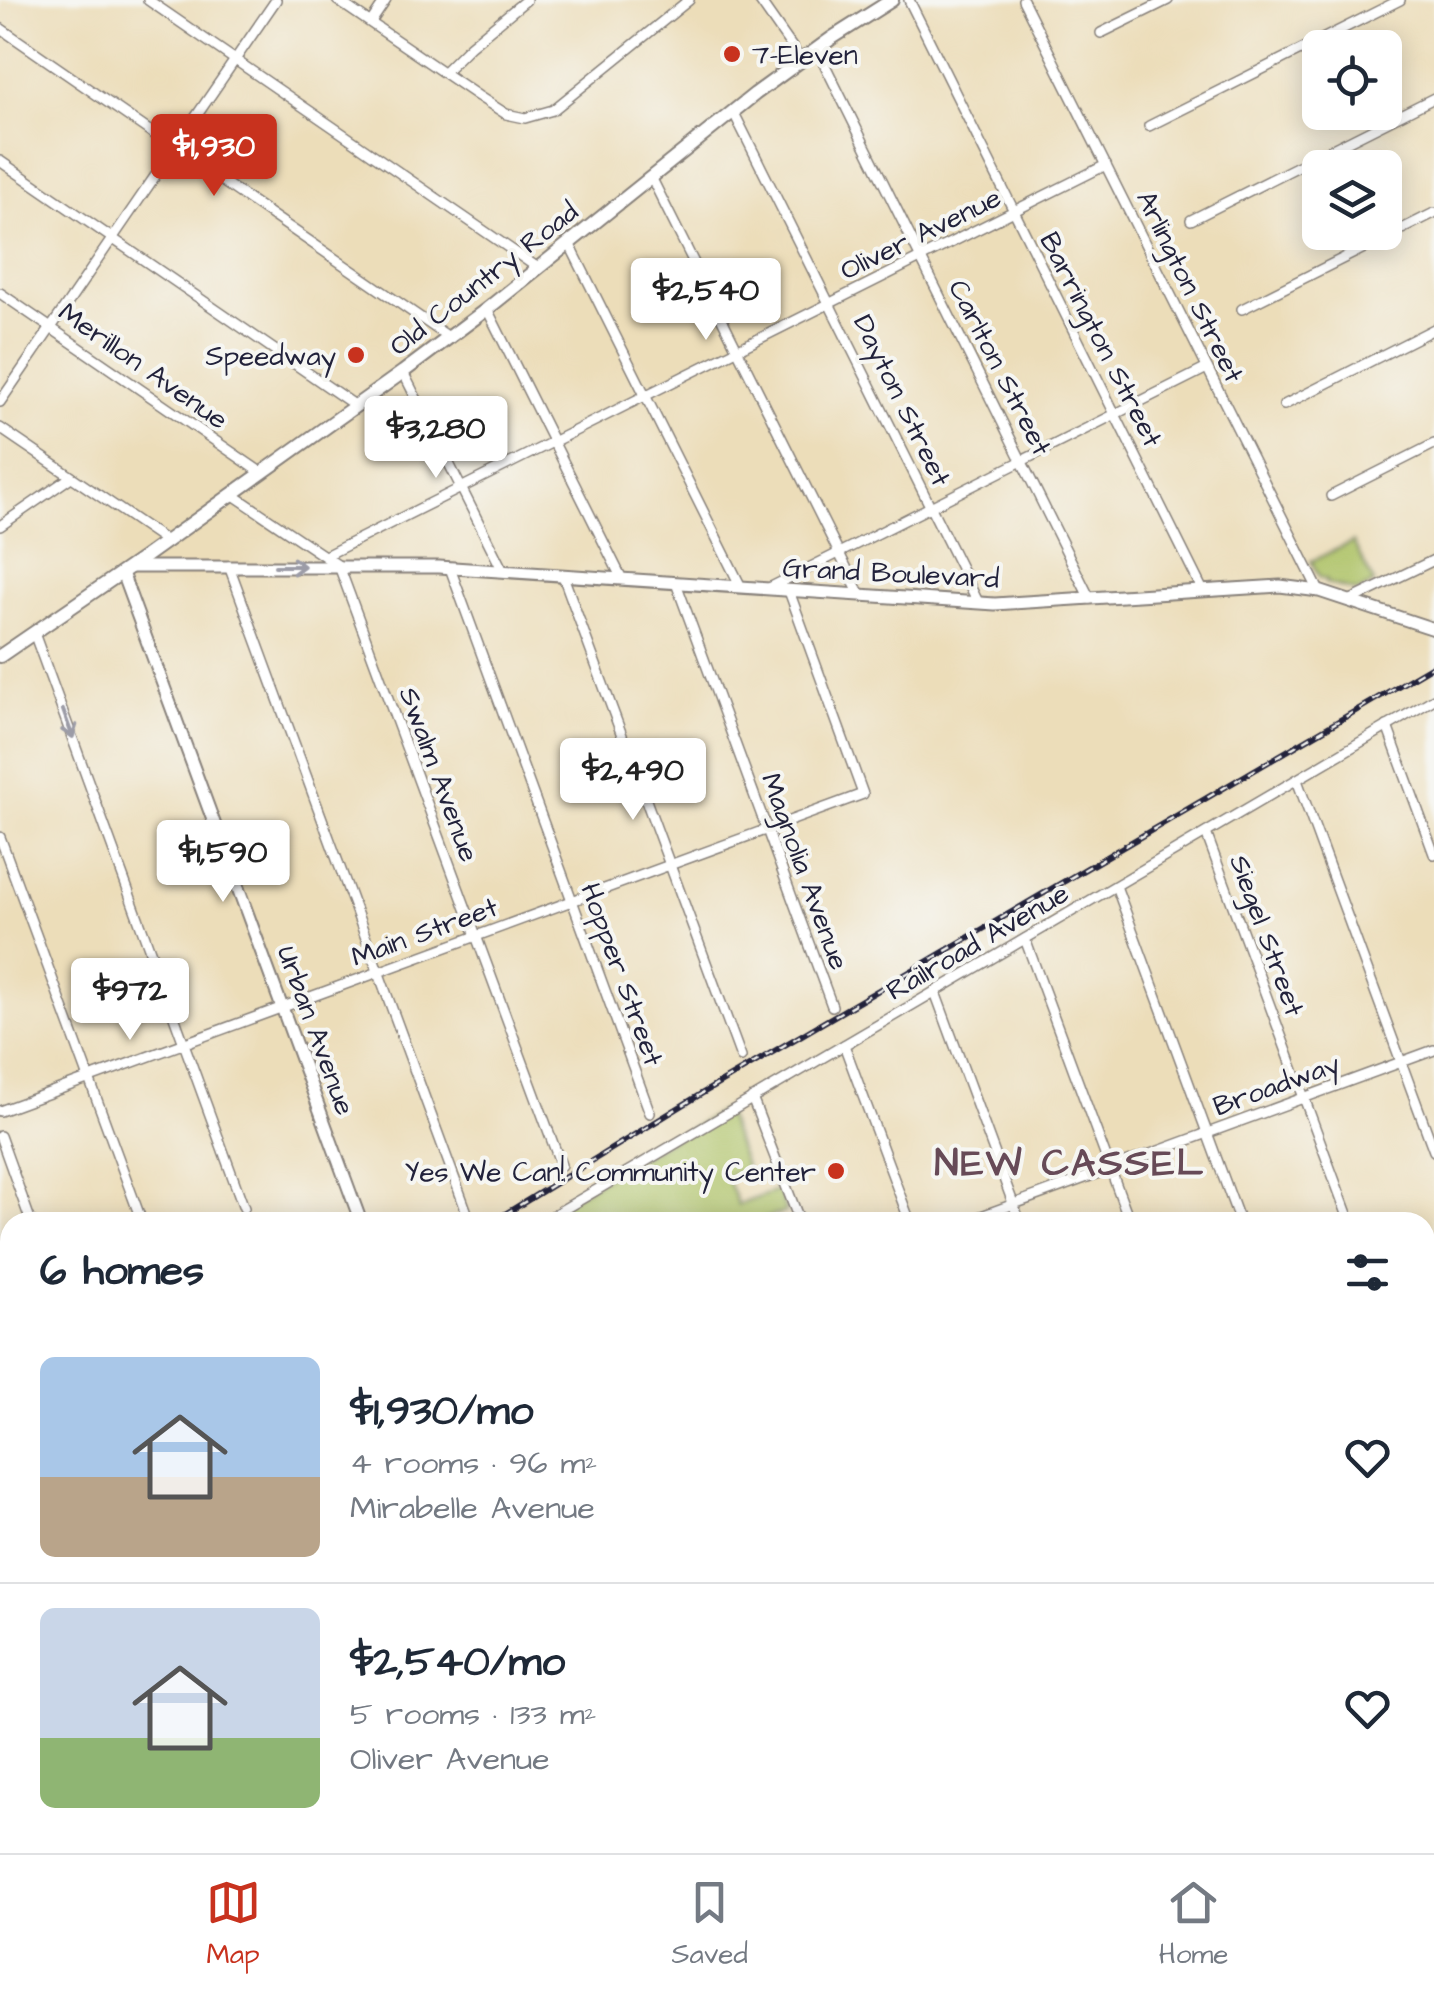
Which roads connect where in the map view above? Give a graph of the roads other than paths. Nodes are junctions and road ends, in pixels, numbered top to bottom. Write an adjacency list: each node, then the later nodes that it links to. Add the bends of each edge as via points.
1 (148, 0): 17 (street)
2 (276, 0): 17 (street)
3 (337, 0): 13 (street)
4 (386, 0): 13 (street)
5 (526, 0): 19 (street)
6 (689, 0): 19 (street, via 554,110 525,118 506,114)
7 (759, 0): 18 (street)
8 (892, 0): 16 (main road, Old Country Road)
9 (909, 0): 27 (street, Barrington Street)
10 (1024, 0): 25 (street, Arlington Street)
11 (1168, 0): 15 (street)
12 (1400, 0): 22 (street)
13 (371, 22): 19 (street)
14 (0, 28): 23 (street)
15 (1100, 33)
16 (817, 49): 18 (main road, Old Country Road); 32 (street, Carlton Street)
17 (235, 60): 23 (street); 33 (street)
18 (801, 60): 21 (main road, Old Country Road)
19 (444, 72)
20 (1434, 98): 29 (street)
21 (733, 111): 26 (main road, Old Country Road); 35 (street, Dayton Street)
22 (1149, 126)
23 (174, 148): 30 (street); 40 (street)
24 (0, 161): 30 (street)
25 (1106, 165): 27 (street, Oliver Avenue); 42 (street, Arlington Street)
26 (651, 177): 31 (main road, Old Country Road); 41 (street)
27 (1014, 213): 32 (street, Oliver Avenue); 48 (street, Barrington Street)
28 (1434, 214): 36 (street)
29 (1191, 220)
30 (114, 238): 38 (street); 47 (street)
31 (569, 244): 33 (main road, Old Country Road); 44 (street)
32 (922, 258): 35 (street, Oliver Avenue); 52 (street, Carlton Street)
33 (538, 268): 37 (main road, Old Country Road)
34 (0, 294): 38 (street, Merillon Avenue)
35 (830, 304): 41 (street, Oliver Avenue); 58 (street, Dayton Street)
36 (1242, 308)
37 (487, 309): 40 (main road, Old Country Road); 50 (street)
38 (51, 328): 45 (street); 53 (street, Merillon Avenue)
39 (1434, 329): 46 (street)
40 (450, 338): 43 (main road, Old Country Road)
41 (737, 350): 44 (street, Oliver Avenue); 61 (street)
42 (1207, 368): 48 (street); 76 (street, Arlington Street)
43 (404, 372): 47 (main road, Old Country Road); 55 (street)
44 (645, 395): 50 (street, Oliver Avenue); 72 (street)
45 (0, 402)
46 (1284, 404)
47 (356, 406): 53 (main road, Old Country Road)
48 (1115, 414): 52 (street); 75 (street, Barrington Street)
49 (0, 428): 54 (street)
50 (553, 442): 55 (street, Oliver Avenue); 70 (street)
51 (1434, 444): 57 (street)
52 (1023, 460): 58 (street); 78 (street, Carlton Street)
53 (262, 473): 56 (main road, Old Country Road)
54 (71, 477): 59 (street); 60 (street)
55 (460, 487): 62 (street, Oliver Avenue); 68 (street)
56 (232, 494): 60 (main road, Old Country Road); 62 (street)
57 (1331, 496)
58 (930, 506): 61 (street); 80 (street, Dayton Street)
59 (0, 526)
60 (166, 541): 67 (main road, Old Country Road)
61 (838, 552): 73 (street); 77 (street)
62 (326, 556): 65 (street)
63 (1434, 560): 79 (street)
64 (229, 566): 65 (street, Grand Boulevard, one-way to 65); 67 (street, Grand Boulevard); 96 (street)
65 (339, 566): 66 (street, Grand Boulevard); 94 (street, Swalm Avenue)
66 (450, 568): 68 (street, Grand Boulevard); 93 (street, Hopper Street)
67 (126, 570): 82 (main road, Old Country Road); 99 (street, Urban Avenue)
68 (502, 572): 69 (street, Grand Boulevard)
69 (563, 576): 70 (street, Grand Boulevard); 91 (street)
70 (622, 580): 71 (street, Grand Boulevard)
71 (676, 584): 72 (street, Grand Boulevard); 87 (street, Magnolia Avenue)
72 (741, 587): 73 (street, Grand Boulevard)
73 (766, 590): 74 (street, Grand Boulevard)
74 (789, 590): 77 (street, Grand Boulevard); 87 (street, Main Street, via 863,794)
75 (1203, 590): 76 (street, Grand Boulevard); 78 (street, Grand Boulevard)
76 (1319, 591): 79 (street, Grand Boulevard)
77 (860, 596): 80 (street, Grand Boulevard)
78 (1090, 599): 80 (street, Grand Boulevard)
79 (1351, 600): 81 (street, Grand Boulevard)
80 (978, 602)
81 (1434, 629)
82 (34, 632): 83 (main road, Old Country Road); 100 (street, one-way to 100)
83 (0, 656)
84 (1434, 699): 85 (street, Railroad Avenue)
85 (1387, 726): 86 (street, Railroad Avenue); 90 (street)
86 (1297, 780): 88 (street, Railroad Avenue); 104 (street)
87 (766, 830): 91 (street, Main Street); 98 (street, Magnolia Avenue)
88 (1206, 833): 92 (street, Railroad Avenue); 107 (street, Siegel Street)
89 (0, 837): 105 (street)
90 (1434, 854)
91 (669, 865): 93 (street, Main Street); 103 (street)
92 (1116, 886): 95 (street, Railroad Avenue); 110 (street)
93 (572, 901): 94 (street, Main Street); 109 (street, Hopper Street)
94 (476, 936): 96 (street, Main Street); 113 (street, Swalm Avenue)
95 (1025, 939): 97 (street, Railroad Avenue); 114 (street)
96 (379, 972): 99 (street, Main Street); 120 (street)
97 (935, 992): 101 (street, Railroad Avenue); 115 (street)
98 (832, 1006)
99 (282, 1008): 100 (street, Main Street); 119 (street, Urban Avenue)
100 (185, 1043): 105 (street, Main Street); 116 (street)
101 (844, 1045): 106 (street, Railroad Avenue); 123 (street)
102 (1434, 1050): 104 (street, Broadway)
103 (741, 1057)
104 (1400, 1062): 107 (street, Broadway); 112 (street)
105 (89, 1078): 108 (street, Main Street); 118 (street)
106 (752, 1098): 121 (street, Railroad Avenue); 122 (street)
107 (1304, 1098): 110 (street, Broadway); 128 (street, Siegel Street)
108 (0, 1111)
109 (650, 1113)
110 (1207, 1133): 114 (street, Broadway); 127 (street)
111 (0, 1136): 117 (street)
112 (1434, 1150)
113 (562, 1165)
114 (1110, 1169): 115 (street, Broadway); 126 (street)
115 (1014, 1204): 124 (street, Broadway); 125 (street)
116 (244, 1208)
117 (28, 1212)
118 (138, 1212)
119 (358, 1212)
120 (466, 1212)
121 (559, 1212)
122 (796, 1212)
123 (906, 1212)
124 (992, 1212)
125 (1017, 1212)
126 (1126, 1212)
127 (1236, 1212)
128 (1346, 1212)

